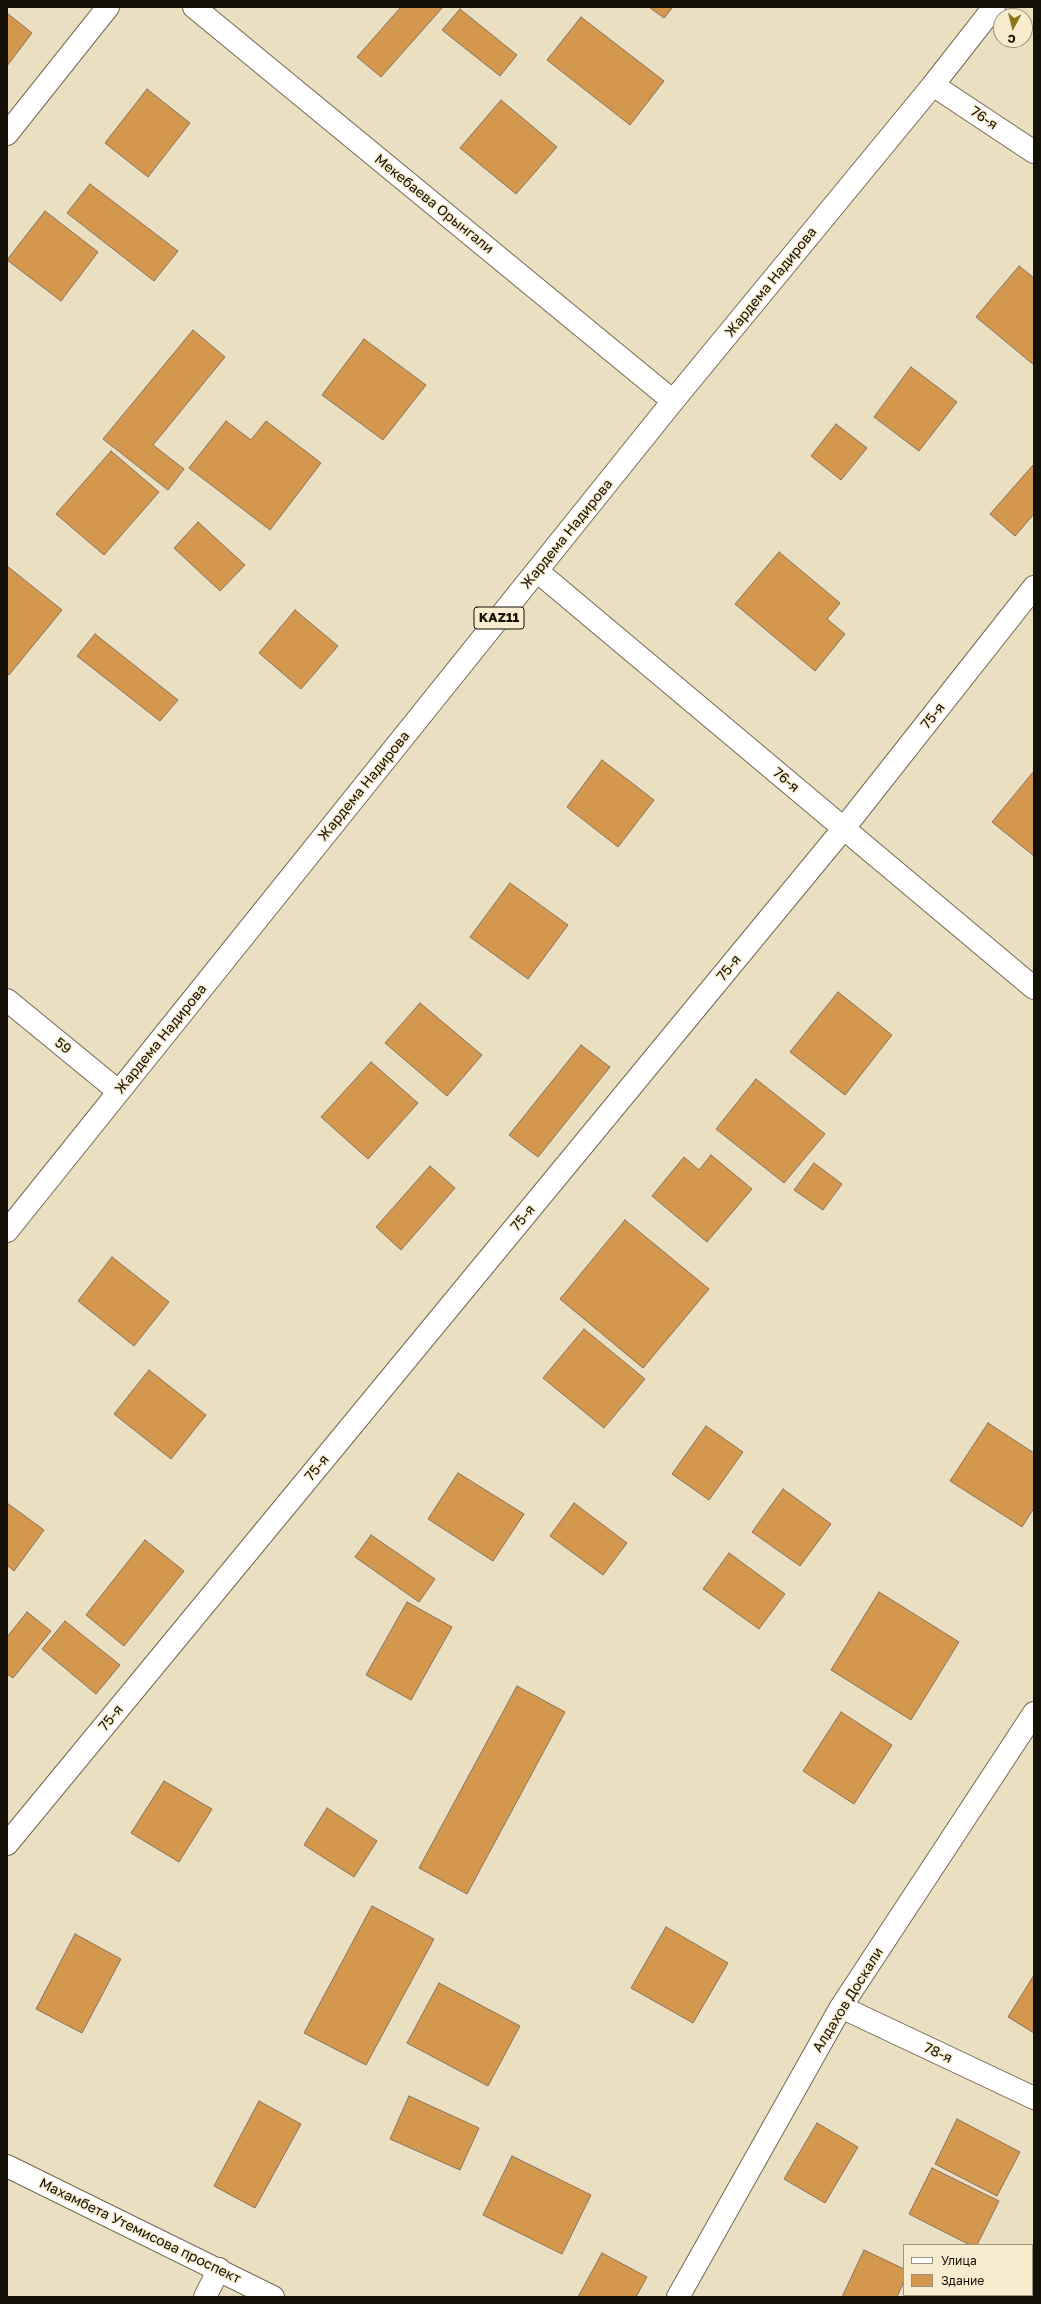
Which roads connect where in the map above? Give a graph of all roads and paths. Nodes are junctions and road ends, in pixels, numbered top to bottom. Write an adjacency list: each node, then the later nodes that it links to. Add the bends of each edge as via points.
1 (108, 7): 5 (main road)
2 (194, 7): 7 (main road, Мекебаева Орынгали)
3 (994, 7): 4 (main road, Жардема Надирова / KAZ11)
4 (933, 85): 6 (main road, 76-я); 7 (main road, Жардема Надирова / KAZ11)
5 (7, 134)
6 (1034, 152)
7 (673, 401): 8 (main road, Жардема Надирова / KAZ11)
8 (538, 571): 10 (main road, 76-я); 13 (main road, Жардема Надирова / KAZ11)
9 (1034, 587): 10 (main road, 75-я)
10 (844, 828): 11 (main road, 76-я); 16 (main road, 75-я)
11 (1034, 988)
12 (7, 1000): 13 (main road, 59)
13 (118, 1091): 14 (main road, Жардема Надирова / KAZ11)
14 (7, 1231)
15 (1034, 1713): 17 (main road, Алдахов Доскали)
16 (7, 1844)
17 (841, 2008): 18 (main road, 78-я); 23 (main road, Алдахов Доскали)
18 (1034, 2098)
19 (7, 2166): 20 (main road, Махамбета Утемисова проспект)
20 (219, 2270): 21 (main road); 22 (main road, Махамбета Утемисова проспект)
21 (205, 2297)
22 (273, 2297)
23 (678, 2297)

